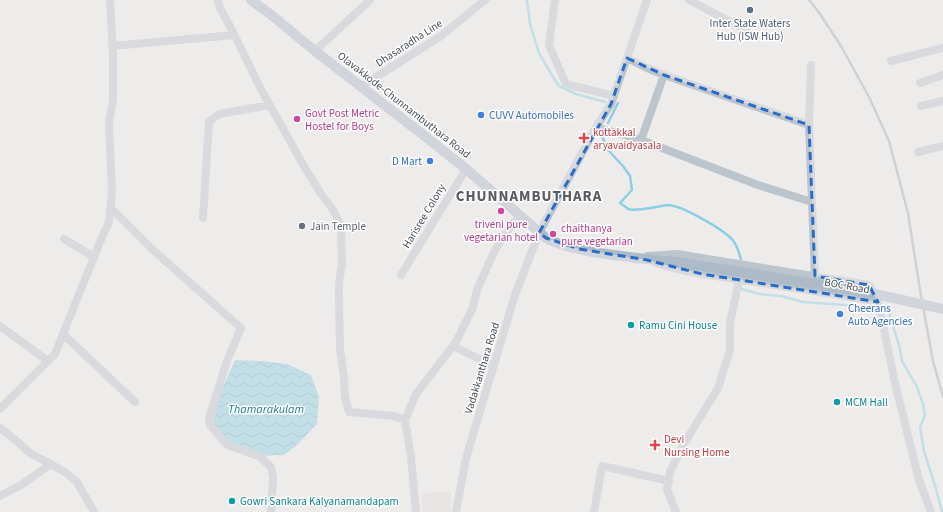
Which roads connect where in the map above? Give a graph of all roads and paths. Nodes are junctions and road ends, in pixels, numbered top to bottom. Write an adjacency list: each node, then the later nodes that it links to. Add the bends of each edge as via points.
1 (110, 0): 12 (street)
2 (218, 0): 11 (street)
3 (251, 0): 9 (main road, Olavakkode-Chunnambuthara Road)
4 (370, 0): 14 (street)
5 (485, 0): 21 (street, Dhasaradha Line, via 441,36)
6 (555, 0): 22 (street, via 549,45 566,84)
7 (647, 0): 15 (street, Vadakkanthara Road)
8 (689, 0): 10 (street)
9 (262, 3): 14 (main road, Olavakkode-Chunnambuthara Road)
10 (746, 30)
11 (234, 35): 12 (street); 24 (street)
12 (112, 46): 33 (street, via 113,100 108,123 112,192)
13 (943, 49): 16 (street)
14 (315, 51): 21 (main road, Olavakkode-Chunnambuthara Road)
15 (627, 58): 18 (street); 22 (street, Vadakkanthara Road)
16 (891, 60)
17 (811, 65): 26 (street)
18 (664, 75): 26 (street); 28 (street)
19 (943, 75): 20 (street)
20 (920, 83)
21 (362, 86): 31 (main road, Olavakkode-Chunnambuthara Road)
22 (614, 96): 27 (street, Vadakkanthara Road)
23 (943, 100): 25 (street)
24 (270, 105): 35 (street, via 219,114 209,122); 53 (street, via 341,226 342,264 338,300 340,349 349,412 394,416)
25 (922, 106)
26 (809, 125): 32 (street)
27 (596, 127): 28 (street); 36 (street, Vadakkanthara Road)
28 (641, 140): 32 (street, via 758,185)
29 (943, 146): 30 (street)
30 (918, 152)
31 (466, 168): 34 (main road, Olavakkode-Chunnambuthara Road); 41 (street, Harisree Colony)
32 (812, 202): 42 (street)
33 (110, 208): 38 (street, via 109,222); 59 (street, via 241,328 209,418 210,425 227,445 259,456 271,467)
34 (521, 216): 36 (main road, Olavakkode-Chunnambuthara Road); 48 (street, via 512,224 495,250 477,290 473,308)
35 (203, 218)
36 (539, 233): 39 (main road, Olavakkode-Chunnambuthara Road, via 557,244 578,250); 50 (street, Vadakkanthara Road, via 515,295)
37 (64, 239): 38 (street)
38 (94, 257): 47 (street)
39 (629, 258): 40 (main road, Olavakkode-Chunnambuthara Road); 42 (street, via 677,254)
40 (647, 260): 43 (street, BOC Road, via 671,268); 45 (main road, Olavakkode-Chunnambuthara Road, bridge, via 677,262 871,293)
41 (401, 275)
42 (815, 276): 44 (street, via 870,285)
43 (739, 280): 44 (street, BOC Road); 56 (street, via 730,323 730,350 718,388 682,447 670,472)
44 (878, 302): 64 (street, BOC Road, via 919,480)
45 (943, 309)
46 (0, 327): 49 (street)
47 (63, 334): 49 (street, via 55,354); 51 (street)
48 (453, 346): 50 (street); 53 (street, via 416,394)
49 (48, 361): 52 (street)
50 (494, 366): 61 (street, Vadakkanthara Road, via 466,458)
51 (135, 402)
52 (0, 409)
53 (405, 420): 60 (street)
54 (0, 428): 55 (street, via 30,453)
55 (50, 464): 57 (street, via 21,485); 58 (street, via 77,482)
56 (669, 481): 62 (street, via 602,466); 63 (street, via 667,489)
57 (0, 496)
58 (94, 512)
59 (271, 512)
60 (416, 512)
61 (456, 512)
62 (594, 512)
63 (676, 512)
64 (930, 512)

